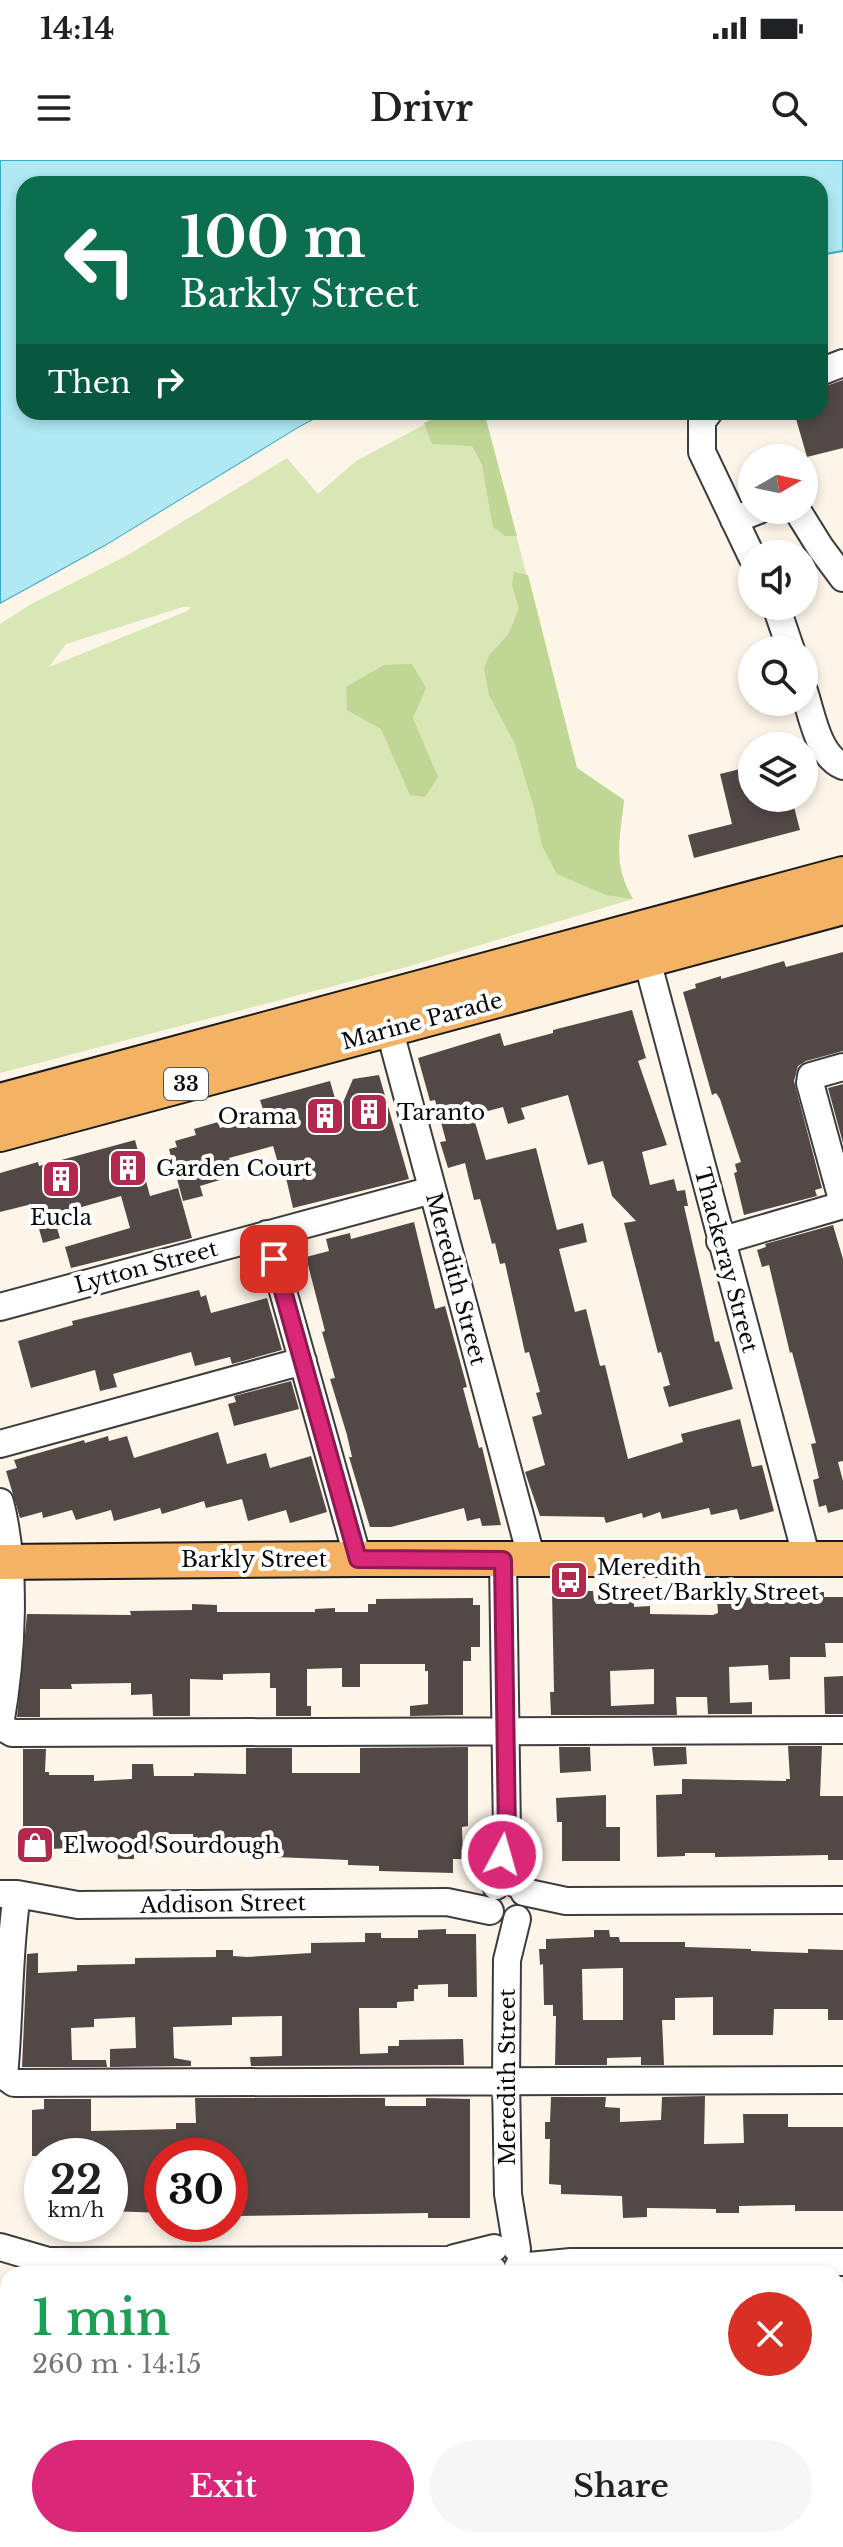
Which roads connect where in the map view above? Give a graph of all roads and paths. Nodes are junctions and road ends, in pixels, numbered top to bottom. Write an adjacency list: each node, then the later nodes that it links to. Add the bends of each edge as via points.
1 (703, 420): 3 (street, via 702,452)
2 (738, 518): 3 (street)
3 (734, 520): 5 (street)
4 (806, 524): 6 (street)
5 (744, 540)
6 (843, 578)
7 (812, 716): 8 (street, via 832,762)
8 (843, 766)
9 (843, 874): 12 (main road, Marine Parade / 33)
10 (843, 907): 11 (main road, Marine Parade / 33)
11 (647, 960): 12 (main road, Marine Parade / 33); 19 (street, Thackeray Street)
12 (385, 1014): 14 (main road, Marine Parade / 33); 15 (main road, Marine Parade / 33); 16 (street, Meredith Street)
13 (843, 1067): 17 (street, via 811,1076 810,1083)
14 (0, 1101)
15 (0, 1134)
16 (432, 1190): 18 (street, Lytton Street); 27 (street, Meredith Street)
17 (843, 1204): 19 (street)
18 (267, 1234): 20 (street, Lytton Street); 21 (street)
19 (720, 1241): 25 (street, Thackeray Street)
20 (0, 1307)
21 (303, 1361): 22 (street); 24 (street)
22 (0, 1444)
23 (0, 1502): 28 (street, via 7,1529)
24 (358, 1559): 27 (main road, Barkly Street); 28 (main road, Barkly Street)
25 (807, 1559): 26 (main road, Barkly Street); 27 (main road, Barkly Street)
26 (843, 1559)
27 (517, 1560): 31 (street, Meredith Street)
28 (4, 1562): 29 (street, via 8,1681)
29 (0, 1726): 31 (street, via 12,1733)
30 (843, 1730): 31 (street)
31 (506, 1731): 34 (street, Meredith Street)
32 (6, 1894): 34 (street, Addison Street, via 78,1905); 35 (street, via 11,1938 4,2076 14,2083)
33 (843, 1900): 34 (street, Addison Street)
34 (507, 1901): 35 (street, Meredith Street)
35 (506, 2080): 36 (street); 39 (street, Meredith Street)
36 (843, 2080)
37 (9, 2258): 39 (street)
38 (843, 2262): 39 (street)
39 (506, 2264)

